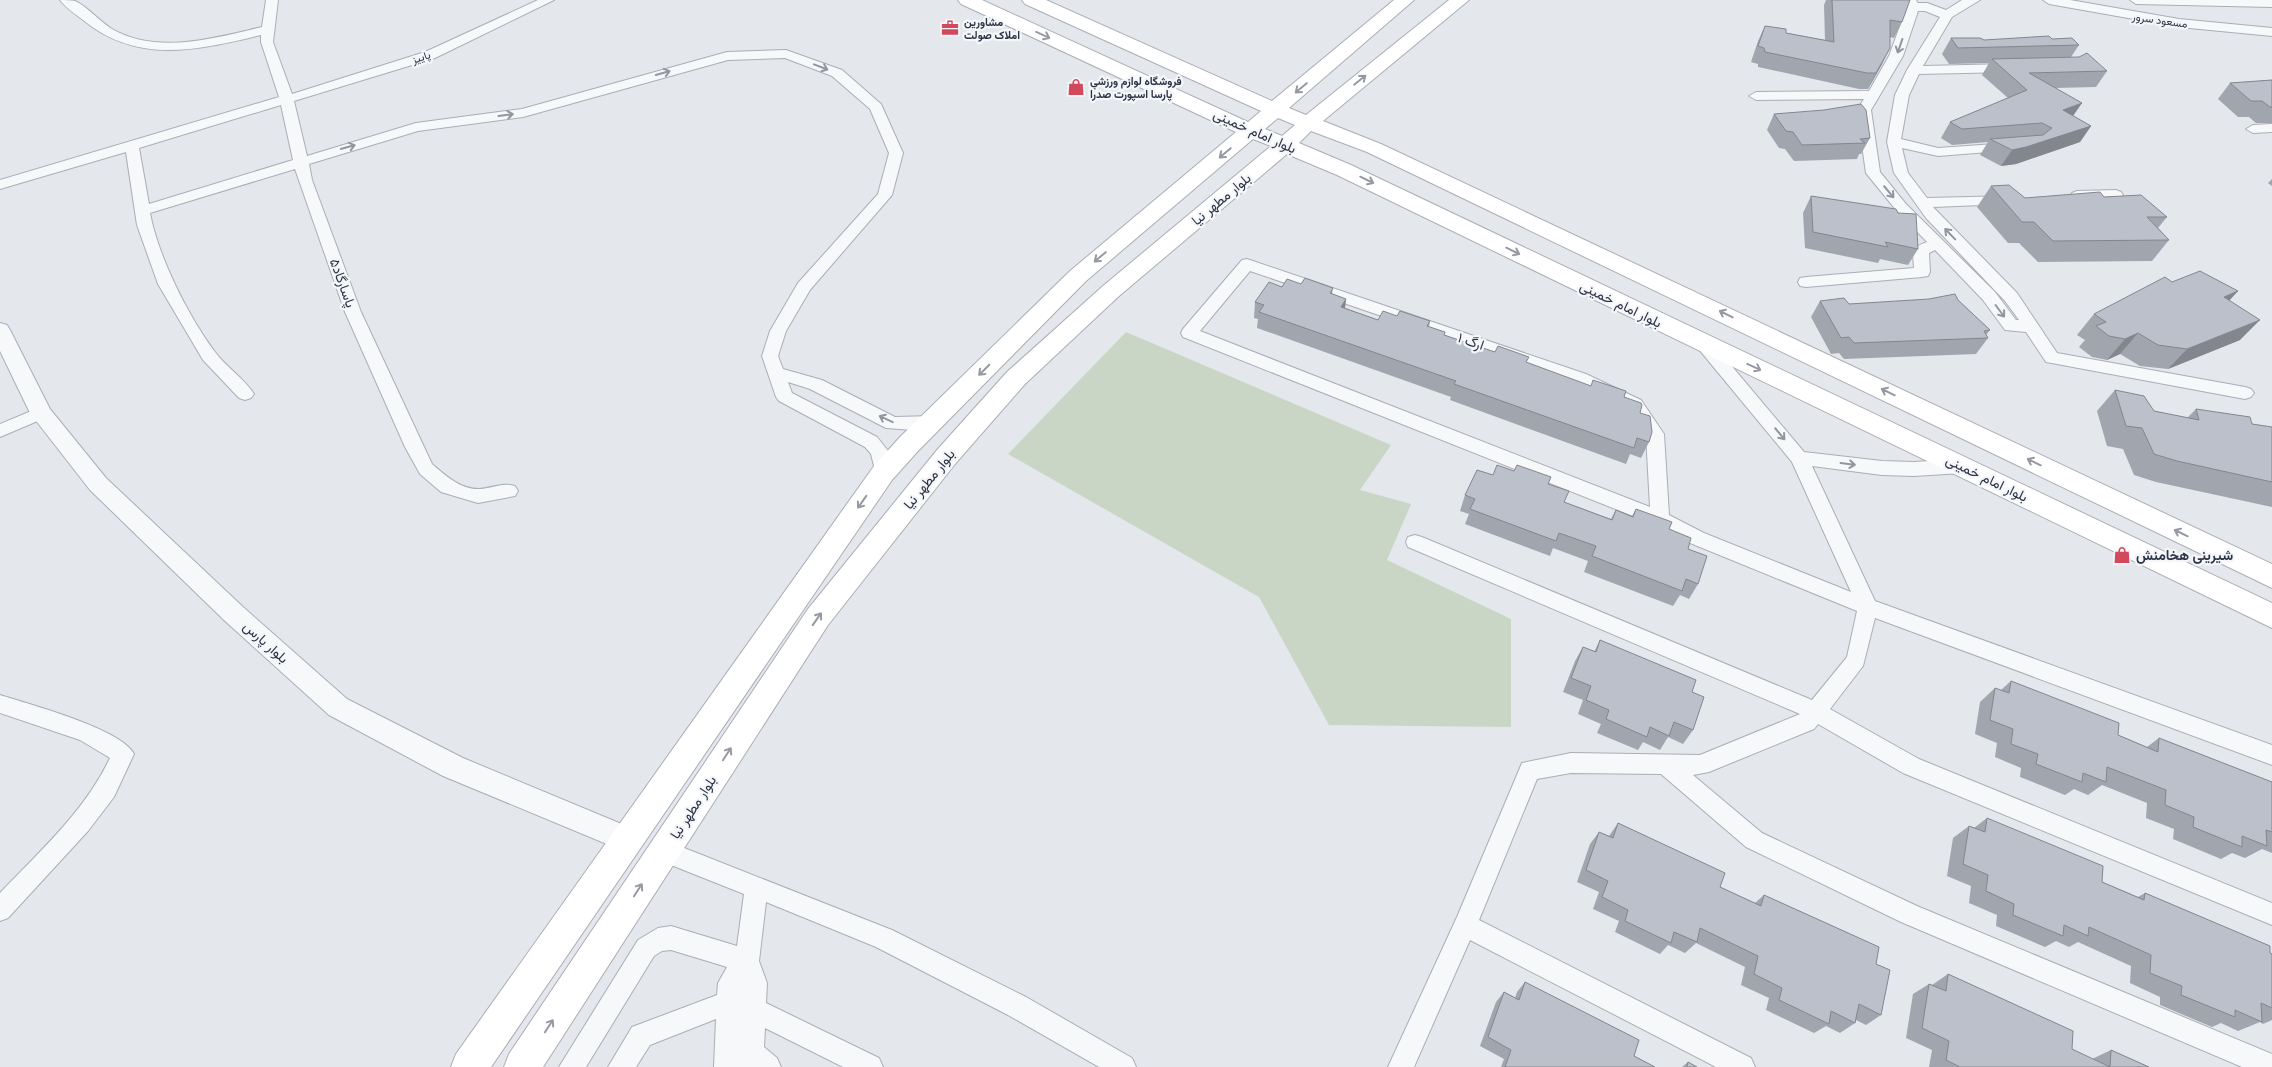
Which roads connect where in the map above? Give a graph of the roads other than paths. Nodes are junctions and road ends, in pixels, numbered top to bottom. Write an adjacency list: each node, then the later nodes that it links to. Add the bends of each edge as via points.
1 (66, 0): 14 (street, via 109,32 138,44 172,47)
2 (272, 0): 14 (street, پاسارگاد۵)
3 (548, 0): 22 (street, پاییز, via 430,55)
4 (967, 0): 23 (main road, بلوار امام خمینی, one-way to 23)
5 (1031, 0): 18 (main road, بلوار امام خمینی)
6 (1405, 0): 24 (main road, one-way to 24)
7 (1460, 0): 19 (main road, بلوار مطهر نیا, one-way to 7)
8 (1974, 0): 13 (street)
9 (2049, 0): 15 (street, مسعود سرور, via 2179,23)
10 (2136, 0): 11 (street)
11 (2272, 3)
12 (1912, 4): 13 (street); 20 (street, one-way to 20, via 1896,56)
13 (1947, 15): 17 (street)
14 (268, 30): 22 (street, پاسارگاد۵, via 267,42)
15 (2268, 33)
16 (2020, 68): 17 (street)
17 (1914, 70): 29 (street, via 1902,95)
18 (1229, 89): 23 (main road, via 1225,102); 24 (main road, بلوار امام خمینی)
19 (1342, 95): 25 (main road, بلوار مطهر نیا); 33 (main road, via 1351,124)
20 (1873, 95): 21 (street); 42 (street, one-way to 42, via 1864,110 1873,173)
21 (1756, 96)
22 (288, 100): 31 (street, پاییز); 34 (street, پاسارگاد۵)
23 (1201, 107): 28 (main road, بلوار امام خمینی)
24 (1275, 110): 25 (main road, بلوار امام خمینی); 28 (main road)
25 (1308, 122): 30 (main road, بلوار مطهر نیا); 33 (main road, بلوار امام خمینی)
26 (2272, 128): 27 (street)
27 (2252, 129)
28 (1252, 131): 30 (main road, بلوار امام خمینی); 51 (main road, one-way to 51, via 1078,276)
29 (1894, 142): 32 (street, via 1938,152); 40 (street, via 1901,173)
30 (1285, 145): 35 (main road, بلوار امام خمینی); 54 (main road, بلوار مطهر نیا, via 1111,291 1031,364)
31 (132, 146): 36 (street, پاییز); 41 (street)
32 (2023, 146)
33 (1374, 148): 35 (main road, via 1354,148 1347,152 1341,158); 61 (main road, بلوار امام خمینی, one-way to 33)
34 (301, 161): 41 (street); 47 (street, one-way to 47, via 416,127 523,113 727,56 786,54 837,73 876,107 896,153 885,195 804,287 778,331 770,356); 58 (street, پاسارگاد۵, via 305,180 354,312 426,469 447,487 478,496)
35 (1344, 170): 46 (main road, بلوار امام خمینی, one-way to 46)
36 (0, 185)
37 (2116, 195): 38 (street)
38 (2058, 197)
39 (2019, 199): 40 (street)
40 (1923, 203): 44 (street, one-way to 40, via 2011,296)
41 (144, 210): 49 (street, via 145,225 166,284 209,356)
42 (1938, 244): 43 (street, via 1921,250 1922,272); 44 (street, one-way to 44, via 1989,296 2011,326)
43 (1806, 282)
44 (2031, 326): 48 (street, via 2052,358)
45 (0, 330): 50 (street, بلوار پارس)
46 (1703, 343): 55 (street, one-way to 55); 56 (main road, بلوار امام خمینی, one-way to 56)
47 (776, 374): 51 (street, one-way to 47, via 892,423 816,384); 57 (street, via 785,397 871,442 880,452)
48 (2245, 393)
49 (245, 394)
50 (41, 413): 52 (street); 68 (street, بلوار پارس, via 98,484 234,614 338,707 453,767)
51 (933, 422): 53 (main road)
52 (0, 430)
53 (909, 444): 54 (main road); 57 (main road)
54 (946, 457): 69 (main road, بلوار مطهر نیا, one-way to 54, via 818,617)
55 (1799, 458): 56 (street, one-way to 56, via 1914,470); 62 (street)
56 (1962, 466): 63 (main road, بلوار امام خمینی)
57 (883, 473): 68 (main road, one-way to 68)
58 (509, 492)
59 (1660, 519): 59 (street, ارگ ۱, via 1189,333 1247,264 1580,378 1635,404 1655,434); 62 (street, via 1697,538)
60 (1415, 542): 65 (street)
61 (2272, 577)
62 (1868, 608): 65 (street, via 1856,660); 66 (street)
63 (2272, 616)
64 (0, 704): 71 (street, via 87,733 123,754 106,790 80,824)
65 (1815, 711): 67 (street, via 1807,722 1701,765); 72 (street, via 1911,766)
66 (2272, 755)
67 (1665, 764): 73 (street, via 1571,762 1530,770); 86 (street, via 1754,840 1908,914)
68 (626, 839): 78 (main road)
69 (664, 851): 70 (street); 79 (main road, بلوار مطهر نیا, one-way to 69)
70 (756, 888): 74 (street); 83 (street, via 884,938 1017,1006)
71 (0, 910)
72 (2272, 914)
73 (1465, 925): 84 (street); 85 (street)
74 (747, 961): 75 (street, via 730,983); 76 (street, via 755,983); 80 (street, via 672,938 658,940 646,948)
75 (730, 1002): 77 (street); 81 (street, via 641,1036)
76 (754, 1010): 77 (street); 82 (street)
77 (741, 1063)
78 (469, 1067)
79 (522, 1067)
80 (572, 1067)
81 (621, 1067)
82 (870, 1067)
83 (1123, 1067)
84 (1401, 1067)
85 (1742, 1067)
86 (2272, 1067)

